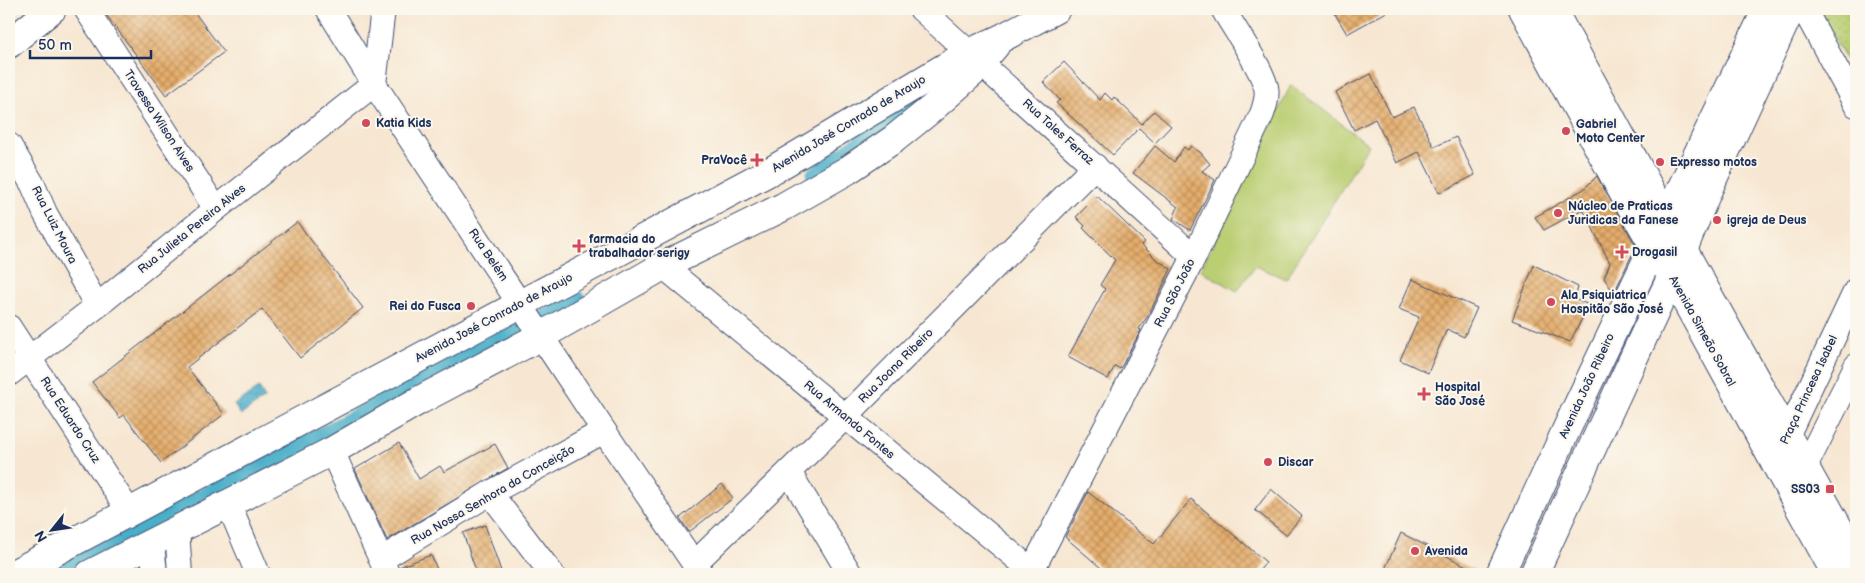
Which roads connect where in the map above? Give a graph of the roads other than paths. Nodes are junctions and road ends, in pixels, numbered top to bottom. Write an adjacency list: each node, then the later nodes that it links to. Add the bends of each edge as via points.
1 (52, 9): 13 (main road)
2 (86, 9): 19 (street, Travessa Wilson Alves)
3 (328, 9): 15 (street, Rua Belém)
4 (383, 9): 15 (street)
5 (921, 9): 14 (street, Rua Tales Ferraz)
6 (1056, 9): 14 (main road, via 1000,38)
7 (1223, 9): 23 (street, Rua São João, via 1266,88 1266,102)
8 (1523, 9): 21 (main road, Avenida Simeão Sobral)
9 (1552, 9): 20 (main road, Avenida Simeão Sobral)
10 (1767, 9): 20 (main road, Avenida João Ribeiro)
11 (1791, 9): 22 (main road)
12 (1804, 9): 16 (street)
13 (9, 44)
14 (975, 58): 18 (street, Rua Tales Ferraz); 24 (main road, via 951,92 894,139 848,170 783,207); 28 (main road, Avenida José Conrado de Araujo)
15 (374, 84): 19 (street, Rua Julieta Pereira Alves); 28 (street, Rua Belém)
16 (1856, 105)
17 (9, 145): 27 (street, Rua Luiz Moura)
18 (1095, 166): 23 (street, Rua Tales Ferraz); 36 (street, Rua Joana Ribeiro)
19 (216, 209): 27 (street, Rua Julieta Pereira Alves)
20 (1667, 221): 21 (main road, Avenida João Ribeiro); 22 (main road, Avenida Simeão Sobral)
21 (1653, 245): 25 (main road, Avenida Simeão Sobral); 51 (main road, Avenida João Ribeiro, via 1578,404)
22 (1683, 248): 25 (main road); 38 (main road, Avenida Simeão Sobral)
23 (1194, 257): 52 (street, Rua São João)
24 (663, 266): 30 (main road); 36 (street, Rua Armando Fontes)
25 (1672, 276): 40 (main road, Avenida Simeão Sobral); 60 (main road)
26 (1856, 290): 38 (street, Praça Princesa Isabel)
27 (97, 306): 31 (street, Rua Julieta Pereira Alves)
28 (522, 307): 30 (street, Rua Belém); 34 (main road, Avenida José Conrado de Araujo)
29 (9, 327): 31 (street, Rua Eduardo Cruz)
30 (539, 333): 35 (main road); 37 (street, Rua Belém)
31 (29, 358): 33 (street, Rua Julieta Pereira Alves); 46 (street, Rua Eduardo Cruz)
32 (1856, 366): 41 (street)
33 (9, 374)
34 (380, 383): 35 (main road); 46 (main road, Avenida José Conrado de Araujo)
35 (418, 399): 39 (main road)
36 (845, 417): 42 (street, Rua Joana Ribeiro); 52 (street, Rua Armando Fontes)
37 (604, 431): 43 (street, Rua Nossa Senhora da Conceição); 50 (street, Rua Belém)
38 (1787, 436): 40 (street, Praça Princesa Isabel); 41 (main road, Avenida Simeão Sobral)
39 (332, 451): 45 (main road); 49 (street)
40 (1775, 464): 44 (main road, Avenida Simeão Sobral)
41 (1804, 467): 44 (street); 48 (main road, Avenida Simeão Sobral)
42 (790, 472): 50 (street, Rua Joana Ribeiro); 59 (street)
43 (490, 493): 49 (street, Rua Nossa Senhora da Conceição); 58 (street)
44 (1791, 494): 61 (main road, Avenida Simeão Sobral)
45 (228, 503): 47 (main road); 57 (street)
46 (130, 513): 53 (main road, Avenida José Conrado de Araujo)
47 (164, 536): 54 (main road); 55 (street); 56 (street)
48 (1856, 559)
49 (385, 567)
50 (698, 569)
51 (1508, 571)
52 (1033, 573)
53 (14, 574)
54 (90, 574)
55 (155, 574)
56 (180, 574)
57 (258, 574)
58 (552, 574)
59 (850, 574)
60 (1534, 574)
61 (1836, 574)

